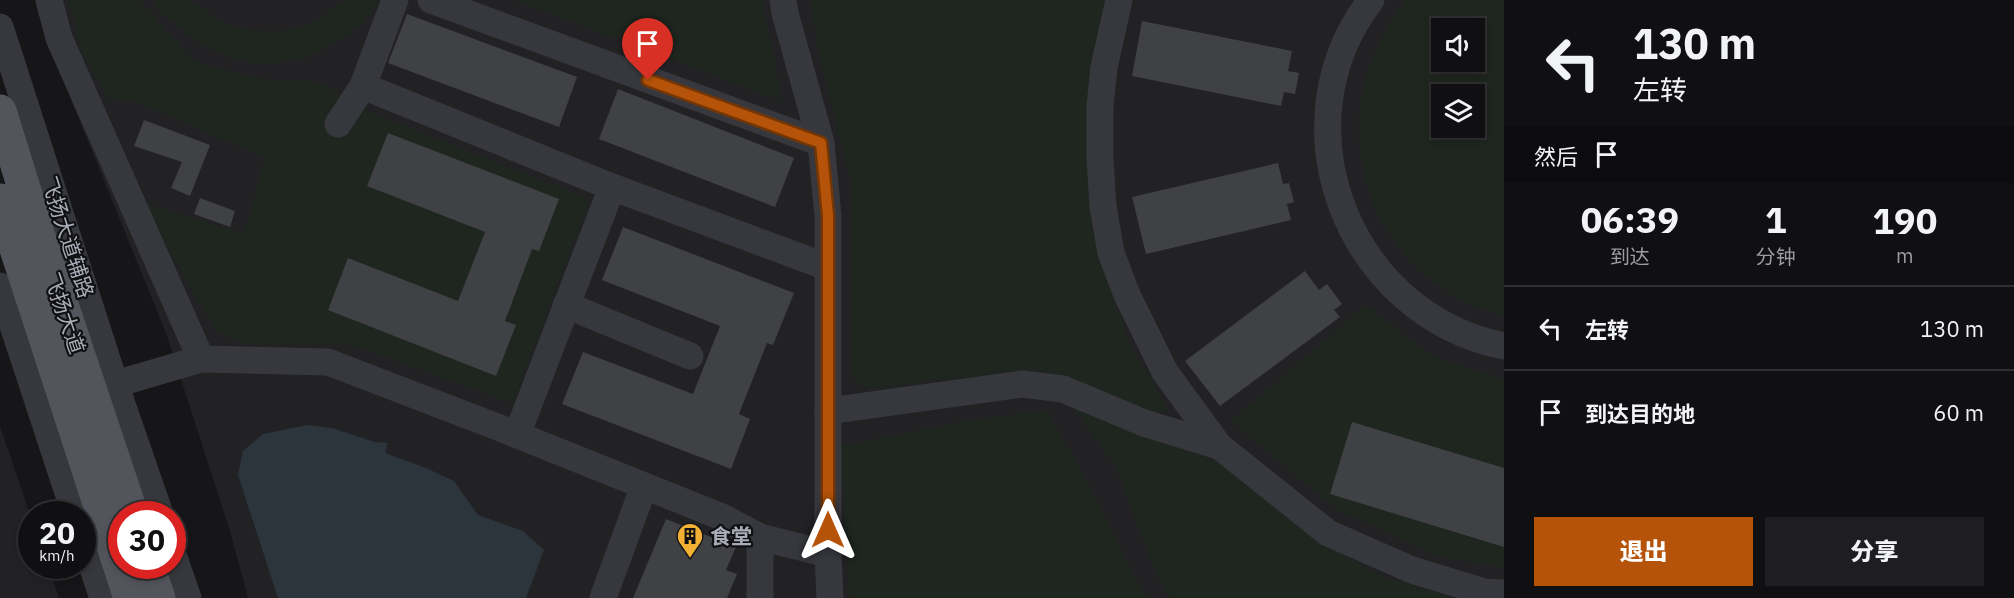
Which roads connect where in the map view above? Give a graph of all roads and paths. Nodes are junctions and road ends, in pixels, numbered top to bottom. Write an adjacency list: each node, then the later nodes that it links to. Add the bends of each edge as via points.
1 (49, 0): 21 (street, via 59,38)
2 (395, 0): 8 (street)
3 (430, 0): 12 (street)
4 (783, 0): 12 (street)
5 (1119, 0): 25 (street, via 1100,106 1103,206 1111,253 1165,372)
6 (1371, 0): 19 (street, via 1356,20 1335,72 1327,129 1334,185 1356,238 1388,282 1430,317 1480,341)
7 (0, 27): 11 (street, 飞扬大道辅路)
8 (363, 86): 10 (street); 13 (street)
9 (0, 111): 15 (main road, 飞扬大道)
10 (338, 124)
11 (36, 136): 15 (street); 22 (street, 飞扬大道辅路)
12 (821, 143): 16 (street, via 828,216)
13 (612, 187): 16 (street); 18 (street)
14 (0, 200): 22 (main road, 飞扬大道)
15 (38, 233): 22 (main road, 飞扬大道)
16 (827, 267): 23 (street)
17 (0, 286): 27 (street)
18 (566, 306): 20 (street); 24 (street)
19 (1504, 346)
20 (690, 356)
21 (201, 359): 22 (street); 24 (street, via 328,362)
22 (91, 392): 28 (main road, 飞扬大道); 29 (main road, 飞扬大道); 30 (street, 飞扬大道辅路)
23 (828, 411): 25 (street, via 1022,384 1063,389 1144,423); 32 (street)
24 (518, 435): 26 (street)
25 (1219, 446): 38 (street, via 1328,533 1412,570 1484,592)
26 (644, 486): 31 (street, via 722,517); 44 (street)
27 (71, 501)
28 (118, 501)
29 (128, 501)
30 (153, 501)
31 (760, 537): 32 (street); 45 (street)
32 (828, 554): 46 (street)
33 (96, 577): 39 (street)
34 (127, 579): 40 (street)
35 (132, 579): 41 (main road, 飞扬大道)
36 (145, 579): 42 (main road, 飞扬大道)
37 (181, 579): 43 (street)
38 (1504, 593)
39 (103, 598)
40 (119, 598)
41 (130, 598)
42 (159, 598)
43 (188, 598)
44 (603, 598)
45 (760, 598)
46 (830, 598)

